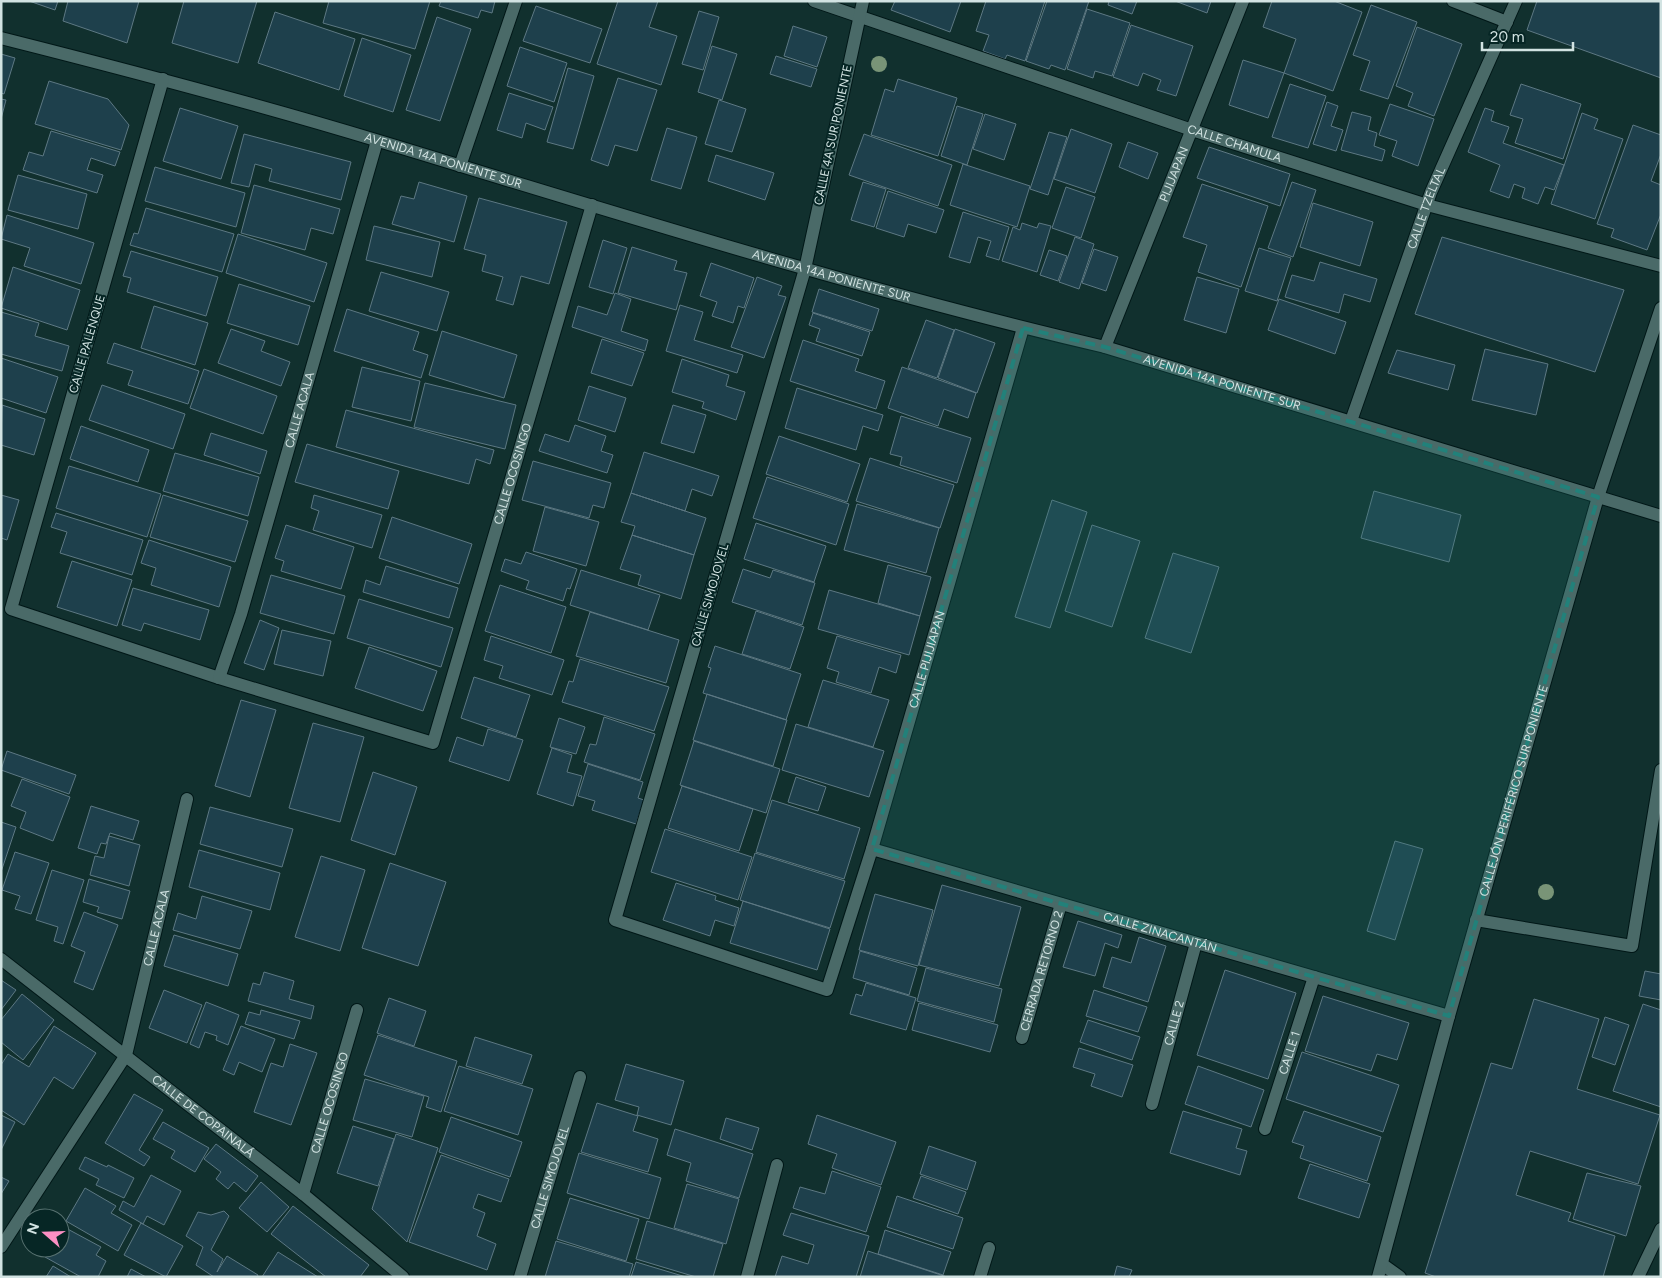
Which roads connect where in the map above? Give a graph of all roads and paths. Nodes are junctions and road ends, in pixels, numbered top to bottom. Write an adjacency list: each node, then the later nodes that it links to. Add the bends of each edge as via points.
1 (516, 1): 13 (street)
2 (814, 1): 7 (street, CALLE CHAMULA)
3 (862, 1): 7 (street, CALLE 4A SUR PONIENTE)
4 (1243, 1): 11 (street, PIJIJAPAN)
5 (1454, 1): 8 (street)
6 (1516, 1): 8 (street, CALLE TZELTAL)
7 (858, 17): 11 (street, CALLE CHAMULA); 17 (street, CALLE 4A SUR PONIENTE)
8 (1507, 22): 15 (street, CALLE TZELTAL)
9 (1, 38): 10 (street, AVENIDA 14A PONIENTE SUR)
10 (163, 79): 12 (street, AVENIDA 14A PONIENTE SUR); 24 (street, CALLE PALENQUE, via 10,609)
11 (1192, 130): 15 (street, CALLE CHAMULA); 20 (street, PIJIJAPAN)
12 (377, 140): 13 (street, AVENIDA 14A PONIENTE SUR); 24 (street, CALLE ACALA, via 244,605)
13 (460, 166): 14 (street, AVENIDA 14A PONIENTE SUR)
14 (592, 205): 17 (street, AVENIDA 14A PONIENTE SUR); 24 (street, CALLE OCOSINGO, via 433,743)
15 (1427, 205): 16 (street, CALLE CHAMULA); 21 (street, CALLE TZELTAL)
16 (1661, 266)
17 (805, 269): 19 (street, AVENIDA 14A PONIENTE SUR); 33 (street, CALLE SIMOJOVEL, via 615,920)
18 (1661, 308): 22 (street, CALLEJÓN PERIFÉRICO SUR PONIENTE)
19 (1023, 328): 20 (street, AVENIDA 14A PONIENTE SUR); 27 (street, CALLE PIJIJIAPAN)
20 (1106, 347): 21 (street, AVENIDA 14A PONIENTE SUR)
21 (1351, 421): 22 (street, AVENIDA 14A PONIENTE SUR)
22 (1598, 497): 23 (street, AVENIDA 14A PONIENTE SUR); 29 (street, CALLEJÓN PERIFÉRICO SUR PONIENTE)
23 (1661, 516)
24 (218, 678)
25 (1661, 770): 29 (street, via 1632,946)
26 (187, 799): 37 (street, CALLE ACALA)
27 (872, 849): 28 (street, CALLE ZINACANTÁN); 33 (street, CALLE PIJIJIAPAN)
28 (1061, 904): 30 (street, CALLE ZINACANTÁN); 36 (street, CERRADA RETORNO 2)
29 (1476, 920): 35 (street, CALLEJÓN PERIFÉRICO SUR PONIENTE)
30 (1196, 943): 32 (street, CALLE ZINACANTÁN); 39 (street, CALLE 2)
31 (1, 959): 37 (street, CALLE DE COPAINALÁ)
32 (1314, 977): 35 (street, CALLE ZINACANTÁN); 40 (street, CALLE 1)
33 (827, 990)
34 (356, 1010): 42 (street, CALLE OCOSINGO)
35 (1449, 1016): 46 (street, CALLEJÓN PERIFÉRICO SUR PONIENTE)
36 (1022, 1038)
37 (126, 1055): 42 (street, CALLE DE COPAINALÁ); 44 (street, CALLE ACALA)
38 (580, 1077): 48 (street, CALLE SIMOJOVEL)
39 (1152, 1104)
40 (1265, 1129)
41 (777, 1165): 49 (street)
42 (303, 1194): 47 (street, CALLE DE COPAINALÁ)
43 (1661, 1229): 53 (street)
44 (1, 1247)
45 (989, 1248): 50 (street)
46 (1382, 1264): 51 (street, CALLEJÓN PERIFÉRICO SUR PONIENTE); 52 (street)
47 (403, 1277)
48 (520, 1277)
49 (746, 1277)
50 (980, 1277)
51 (1378, 1277)
52 (1400, 1277)
53 (1638, 1277)

